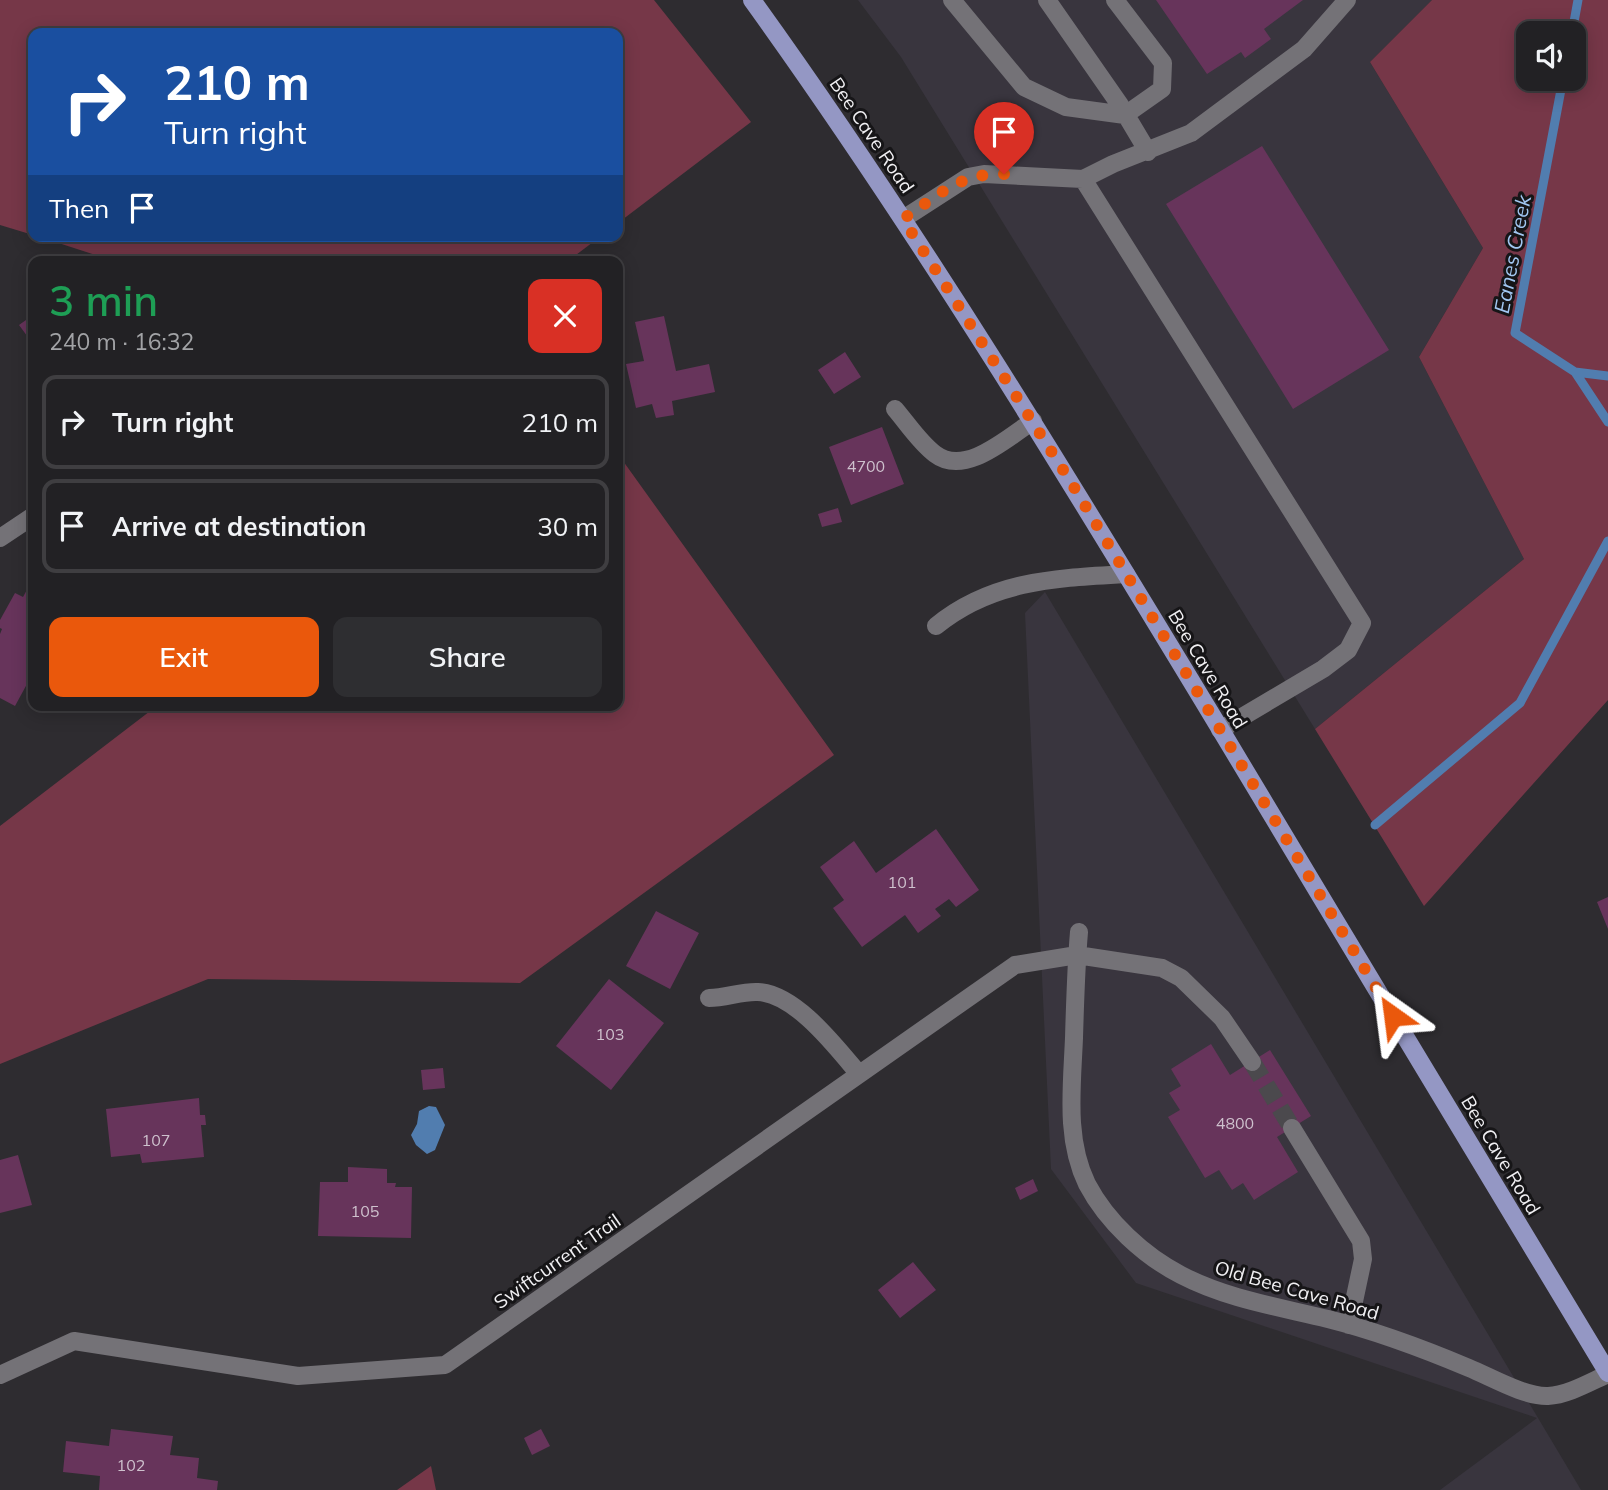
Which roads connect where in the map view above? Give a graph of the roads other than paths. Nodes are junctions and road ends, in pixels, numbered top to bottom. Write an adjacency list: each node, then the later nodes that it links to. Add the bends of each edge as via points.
1 (752, 0): 9 (main road, Bee Cave Road)
2 (952, 0): 6 (street, via 1024,87 1066,107)
3 (1047, 0): 6 (street)
4 (1115, 0): 6 (street, via 1163,63 1162,89)
5 (1347, 0): 7 (street, via 1304,49 1191,133)
6 (1125, 115): 7 (street)
7 (1148, 152): 8 (street)
8 (1083, 179): 9 (street, via 968,177); 16 (street, via 1362,623 1348,650 1323,669)
9 (903, 219): 11 (main road, Bee Cave Road)
10 (895, 409): 11 (street, via 935,454 959,462 972,460)
11 (1033, 421): 14 (main road, Bee Cave Road)
12 (28, 519): 13 (street)
13 (0, 538)
14 (1126, 574): 15 (street, via 1034,582 999,590); 16 (main road, Bee Cave Road)
15 (936, 626)
16 (1220, 730): 24 (main road, Bee Cave Road)
17 (1079, 932): 18 (street, Old Bee Cave Road)
18 (1077, 956): 20 (street, Swiftcurrent Trail, via 1163,968 1181,978 1222,1018); 21 (street, Swiftcurrent Trail, via 1015,965); 23 (street, Old Bee Cave Road, via 1073,1138 1087,1184 1102,1209 1122,1231 1178,1274 1208,1288)
19 (709, 998): 21 (street, via 762,992 784,1000 837,1047)
20 (1252, 1062)
21 (859, 1074): 25 (street, Swiftcurrent Trail, via 445,1365 298,1376 75,1341)
22 (1292, 1128): 23 (street, via 1361,1241 1363,1259)
23 (1349, 1325): 24 (street, Old Bee Cave Road, via 1537,1395 1563,1393)
24 (1608, 1374)
25 (0, 1375)

